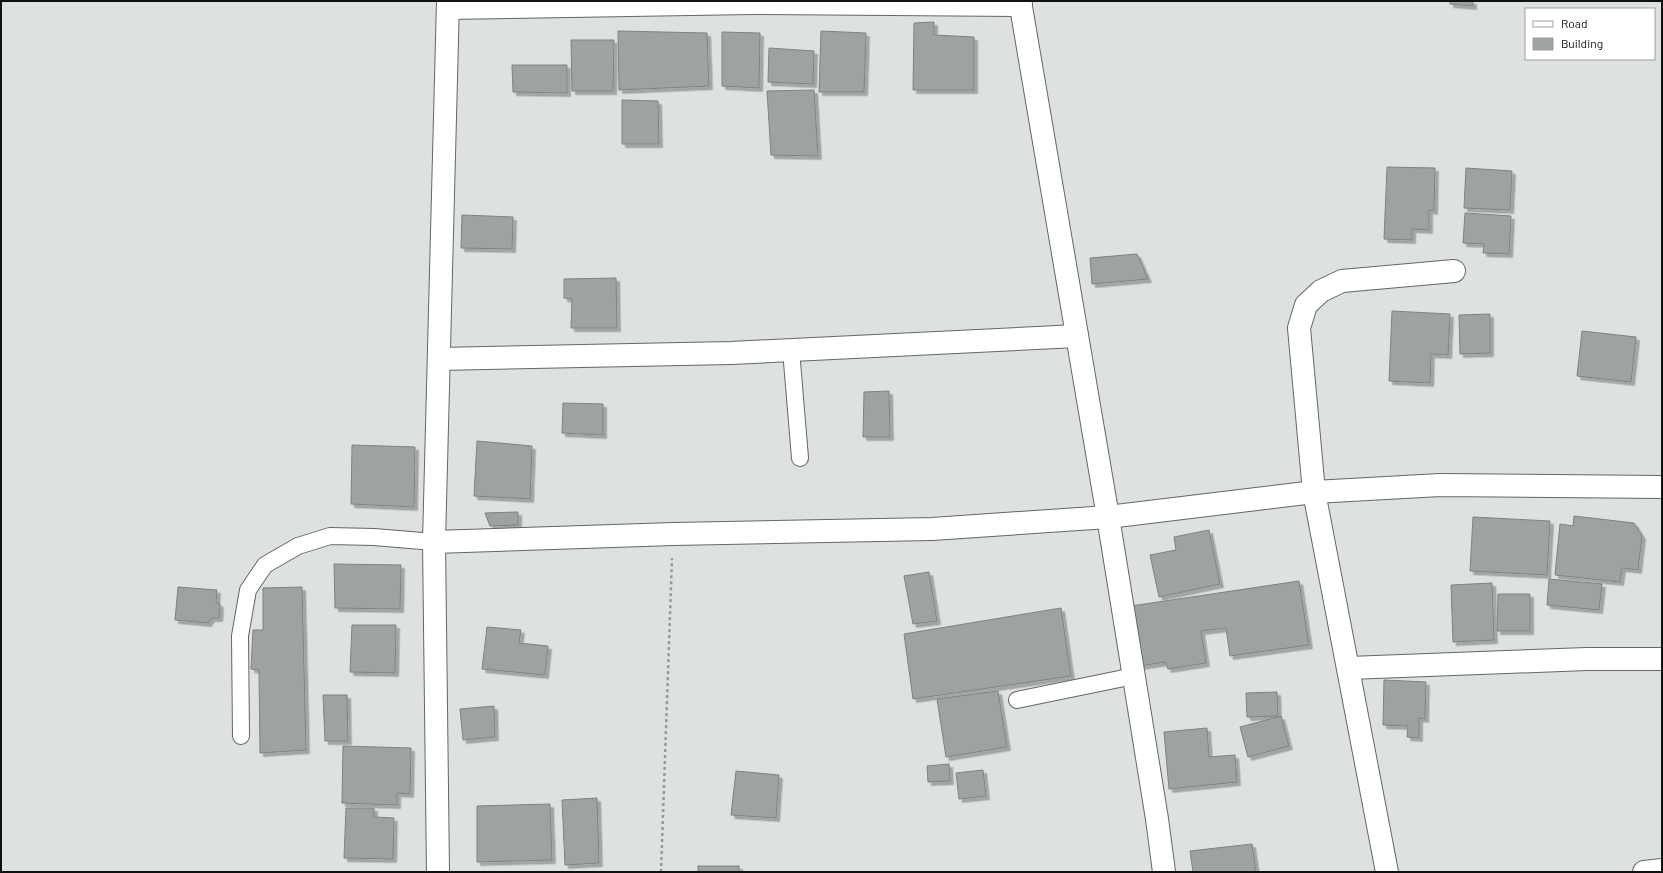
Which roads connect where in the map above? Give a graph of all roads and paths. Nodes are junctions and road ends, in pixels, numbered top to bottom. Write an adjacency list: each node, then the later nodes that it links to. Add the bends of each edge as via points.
1 (1020, 3): 2 (street); 4 (street)
2 (448, 4): 6 (street)
3 (1454, 271): 9 (street, via 1342,281 1321,291 1306,305 1299,328)
4 (1077, 336): 5 (street); 10 (street)
5 (791, 350): 6 (street); 7 (lane)
6 (439, 359): 12 (street)
7 (800, 458)
8 (1662, 487): 9 (street, via 1440,485)
9 (1314, 492): 10 (street); 14 (street)
10 (1108, 517): 11 (street, via 932,529); 15 (street)
11 (673, 534): 12 (street); 20 (path)
12 (434, 542): 17 (lane, via 330,536 298,546 265,565 248,590 240,636); 19 (street)
13 (1662, 659): 14 (street, via 1587,659)
14 (1349, 668): 22 (street)
15 (1134, 676): 16 (lane); 21 (street)
16 (1017, 700)
17 (241, 736)
18 (1662, 870): 23 (street)
19 (438, 872)
20 (661, 872)
21 (1164, 872)
22 (1388, 872)
23 (1644, 872)

